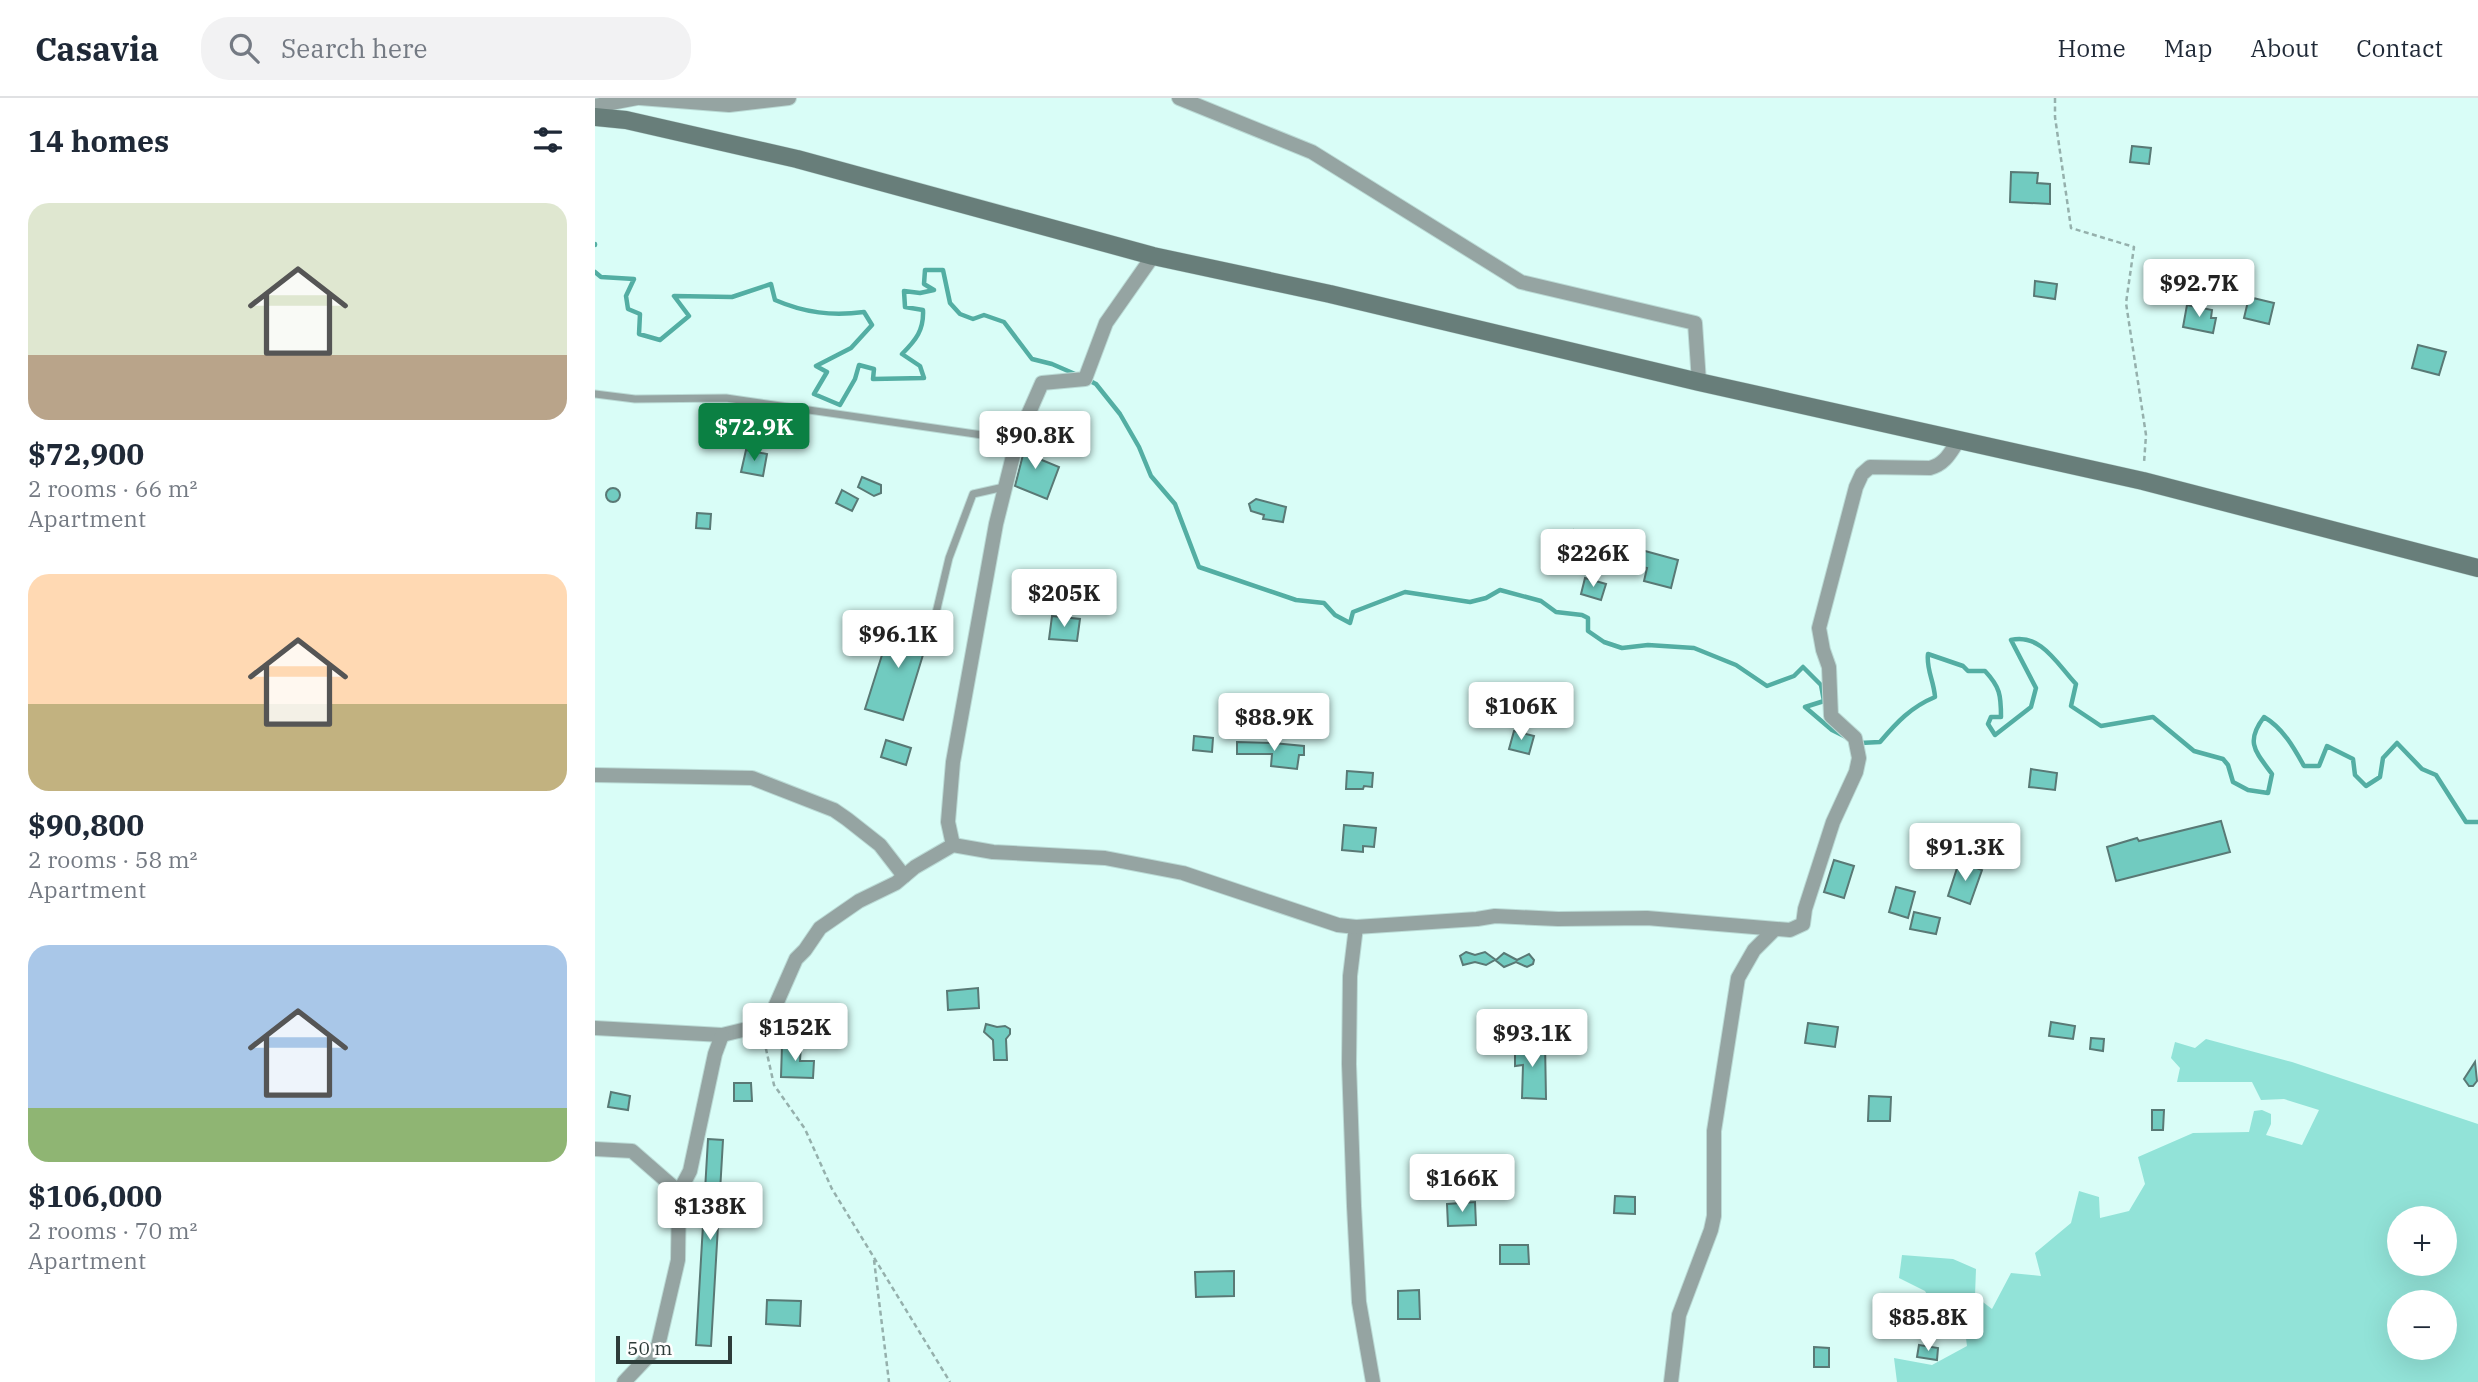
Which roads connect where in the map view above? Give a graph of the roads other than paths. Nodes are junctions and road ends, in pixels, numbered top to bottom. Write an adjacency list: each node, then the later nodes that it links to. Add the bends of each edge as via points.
1 (639, 98): 2 (street, via 729,105); 4 (street)
2 (789, 98)
3 (1179, 98): 7 (street, via 1312,152 1521,282 1695,323)
4 (595, 106)
5 (595, 117): 6 (main road, via 797,159)
6 (1153, 256): 7 (main road); 9 (street, via 1106,323 1085,379 1042,383)
7 (1699, 382): 10 (main road)
8 (595, 394): 9 (lane, via 635,399 726,398)
9 (1017, 440): 11 (street)
10 (1958, 441): 12 (main road, via 2143,481); 18 (street, via 1939,466 1870,467 1856,487 1819,628 1829,667 1831,716 1855,738 1860,758 1833,822 1803,924)
11 (1004, 486): 13 (lane, via 973,494 949,558); 15 (street, via 953,762 948,822)
12 (2478, 568)
13 (935, 617)
14 (595, 775): 16 (street, via 752,778 834,810 880,845)
15 (953, 845): 16 (street); 17 (street, via 993,852 1105,858 1183,873)
16 (904, 876): 20 (street, via 820,928 796,959 774,1009 761,1023)
17 (1356, 927): 18 (street, via 1495,916 1647,918); 24 (street, via 1349,1064 1353,1193 1360,1302)
18 (1774, 930): 25 (street, via 1754,950 1738,978 1714,1131 1714,1216 1679,1315)
19 (595, 1027): 20 (street)
20 (722, 1035): 22 (street, via 690,1171)
21 (595, 1149): 22 (street, via 632,1151)
22 (679, 1192): 23 (street, via 678,1260 658,1346)
23 (624, 1382)
24 (1373, 1382)
25 (1671, 1382)

